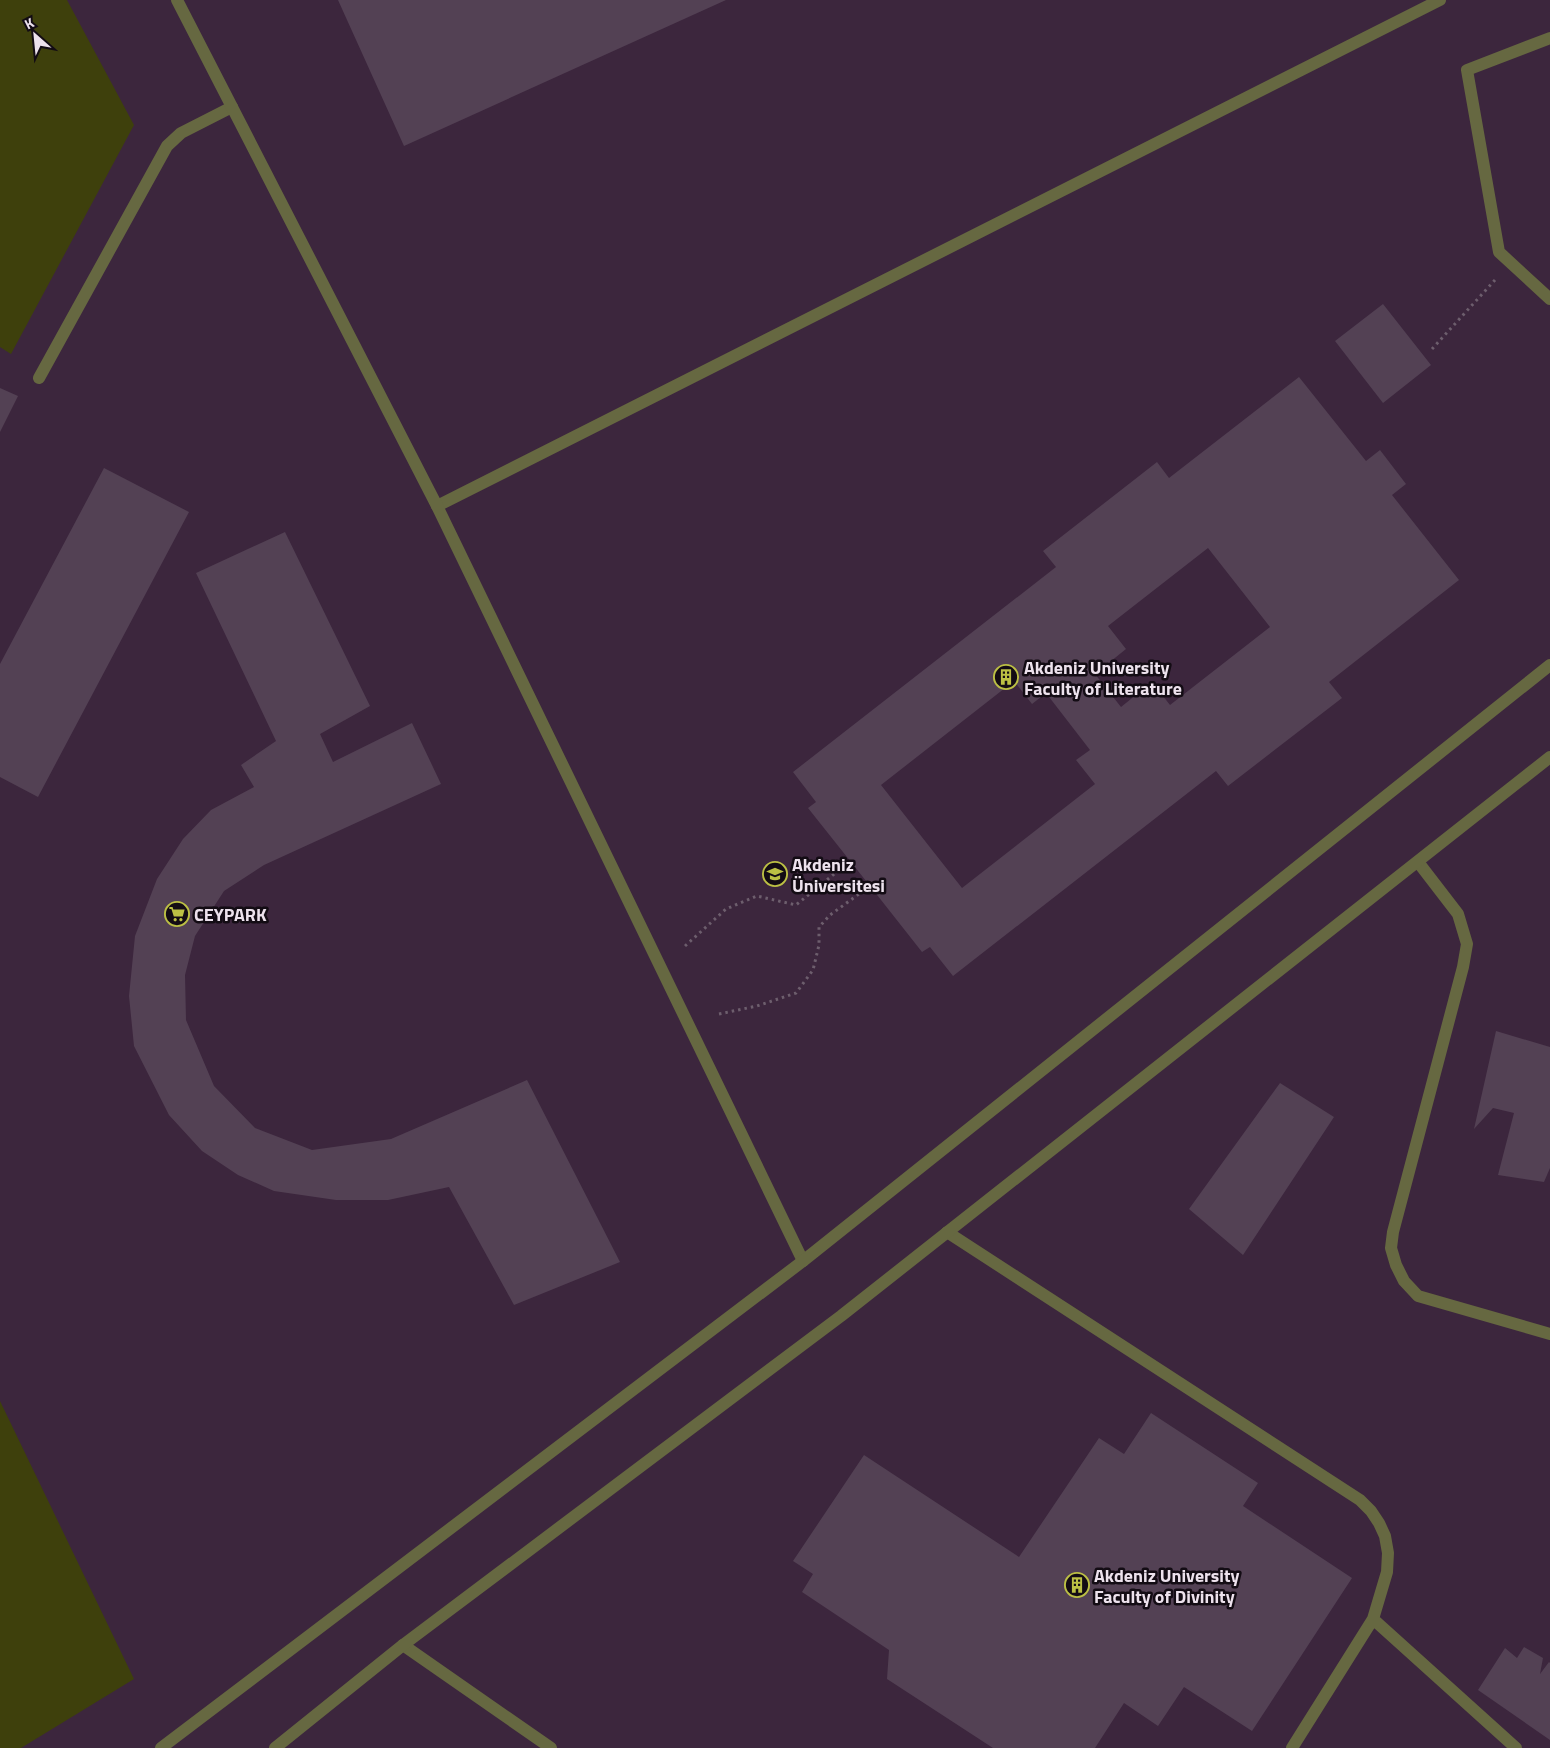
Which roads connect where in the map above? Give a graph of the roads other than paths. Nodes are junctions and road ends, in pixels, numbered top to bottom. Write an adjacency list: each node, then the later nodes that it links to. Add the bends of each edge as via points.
1 (177, 0): 4 (street)
2 (1440, 0): 7 (street)
3 (1550, 38): 5 (street, via 1468,70 1499,252)
4 (232, 107): 6 (street, via 181,133 167,146); 7 (street)
5 (1550, 299)
6 (39, 378)
7 (437, 506): 12 (street)
8 (1550, 665): 12 (street)
9 (1550, 757): 10 (street)
10 (1418, 862): 11 (street); 13 (street, via 1458,914 1467,944 1391,1248 1404,1281 1418,1296)
11 (948, 1232): 14 (street, via 1360,1500 1379,1523 1388,1553 1387,1572); 15 (street)
12 (803, 1261): 16 (street)
13 (1550, 1334)
14 (1373, 1619): 19 (street); 20 (street)
15 (403, 1645): 17 (street); 18 (street)
16 (161, 1748)
17 (275, 1748)
18 (551, 1748)
19 (1292, 1748)
20 (1516, 1748)

